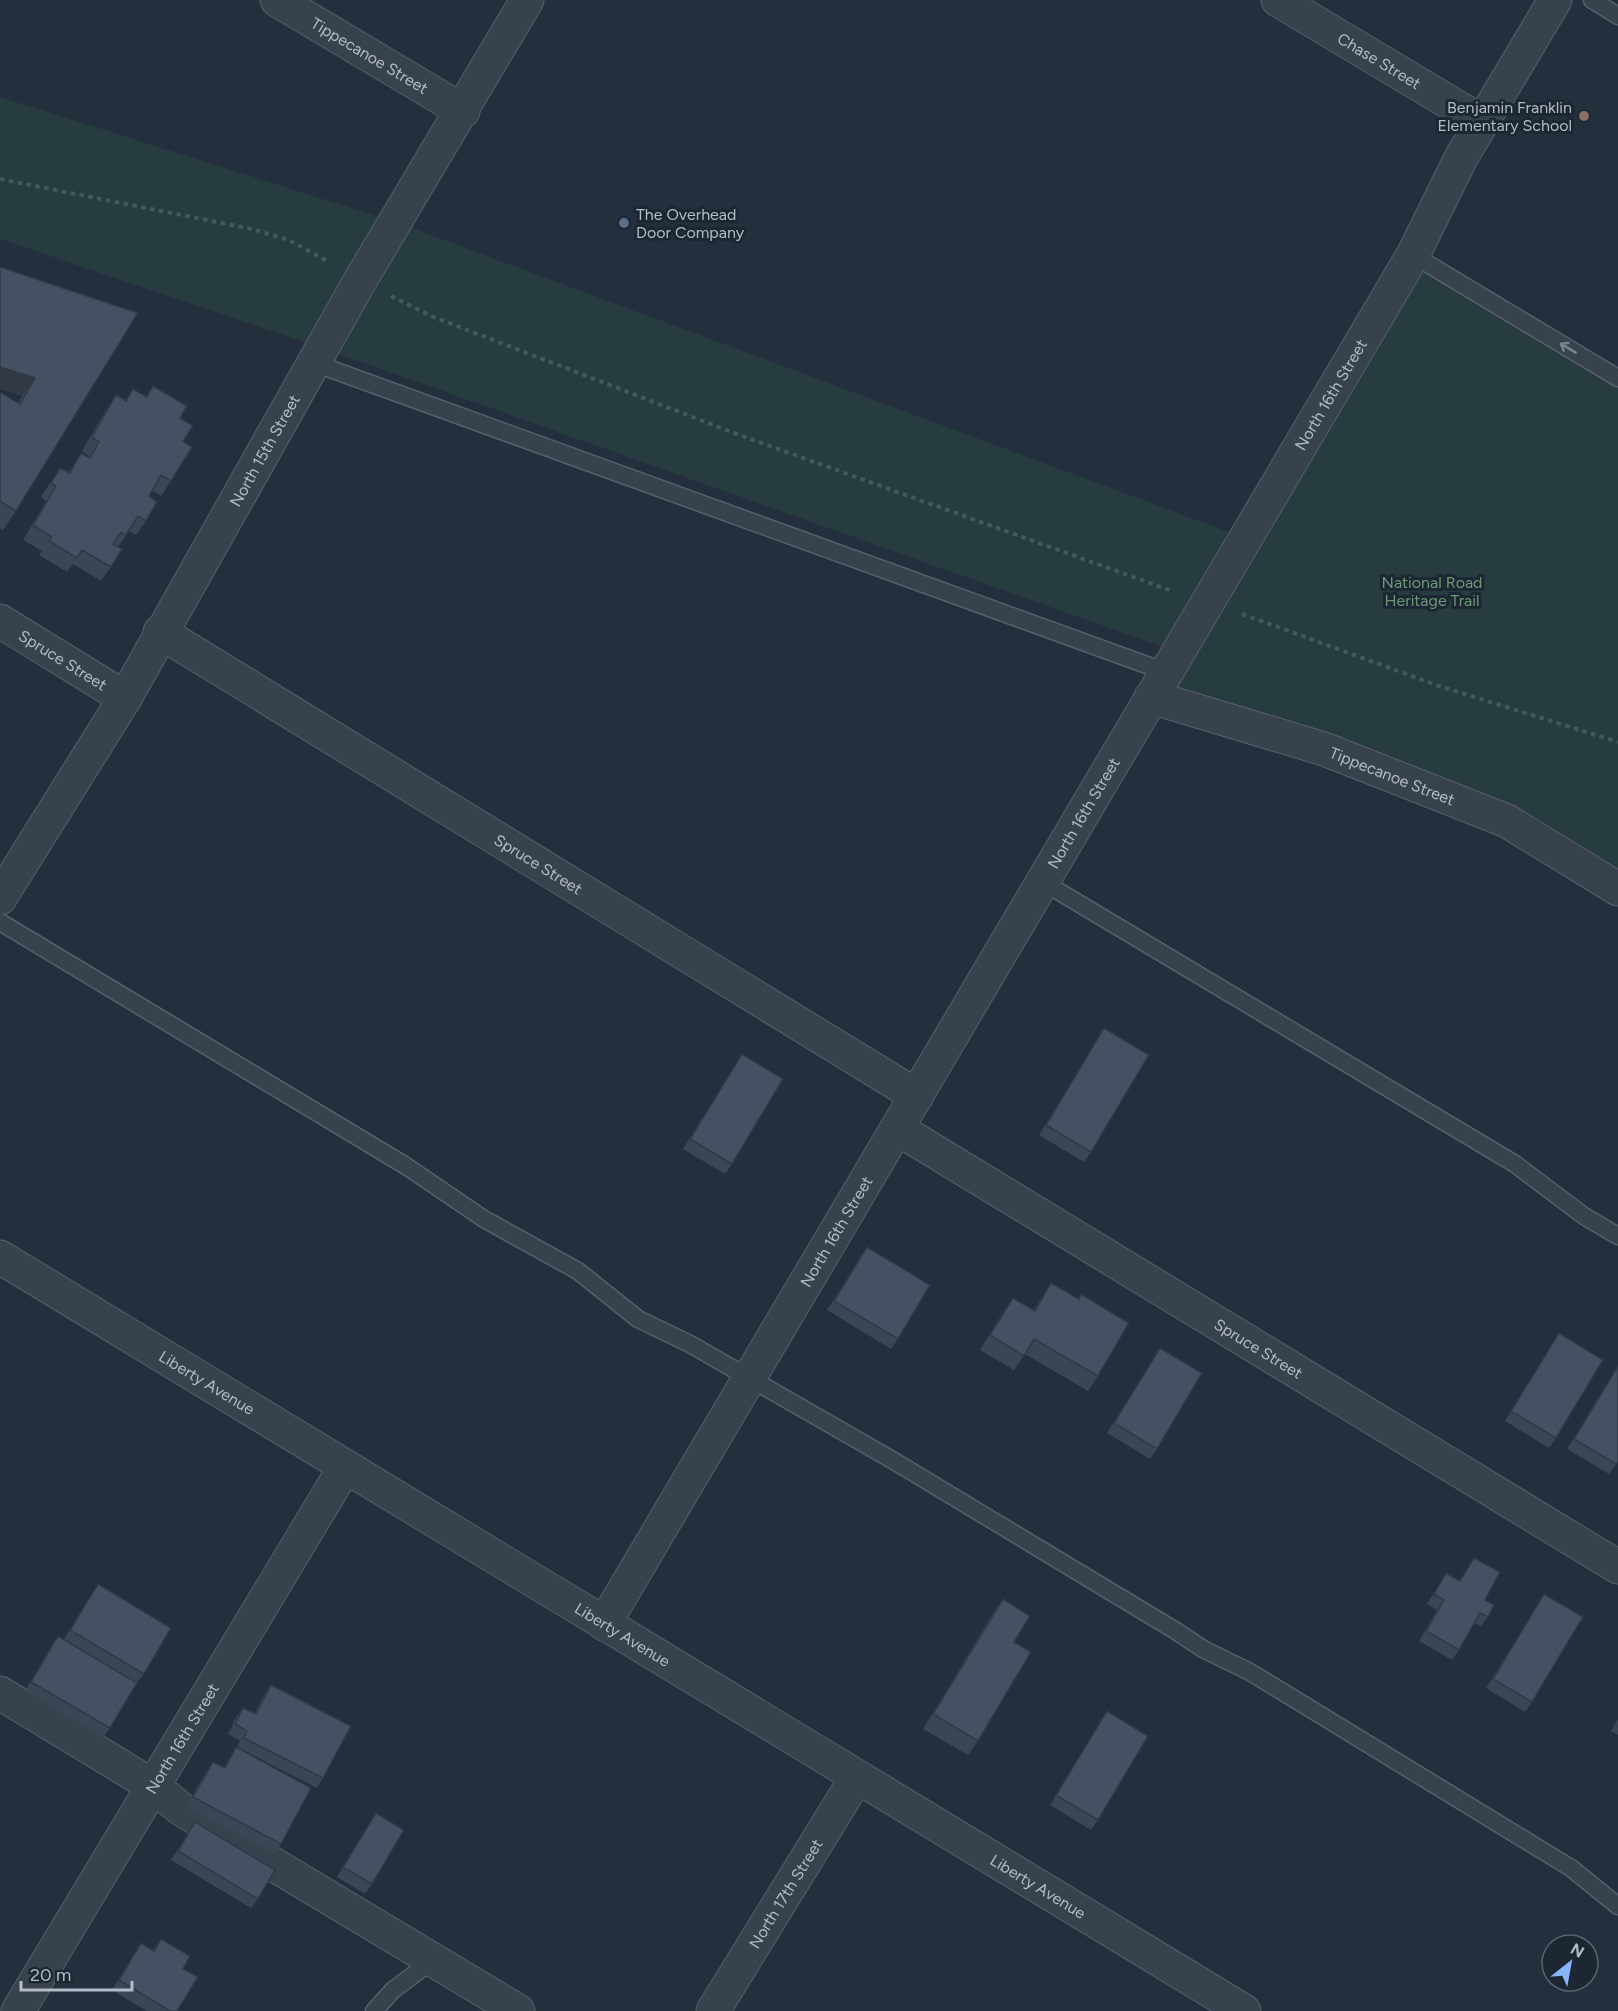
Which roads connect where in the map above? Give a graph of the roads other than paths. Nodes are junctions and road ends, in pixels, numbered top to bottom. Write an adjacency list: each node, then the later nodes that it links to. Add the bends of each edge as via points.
1 (277, 0): 7 (street, Tippecanoe Street)
2 (527, 0): 7 (street, North 15th Street)
3 (1278, 0): 8 (street, Chase Street)
4 (1555, 0): 8 (street, North 16th Street)
5 (1592, 0): 6 (lane)
6 (1618, 16)
7 (463, 111): 10 (street, North 15th Street)
8 (1482, 122): 9 (street, North 16th Street)
9 (1413, 255): 11 (lane, one-way to 9); 14 (street, North 16th Street)
10 (314, 363): 13 (street, North 15th Street); 14 (lane)
11 (1618, 378)
12 (0, 621): 15 (street, Spruce Street)
13 (160, 632): 15 (street, North 15th Street); 20 (street, Spruce Street)
14 (1159, 684): 16 (street, North 16th Street); 17 (street, Tippecanoe Street, via 1507,821)
15 (125, 698): 18 (street, North 15th Street)
16 (1043, 882): 20 (street, North 16th Street); 22 (lane, via 1515,1164 1584,1216)
17 (1618, 889)
18 (0, 898)
19 (0, 922): 24 (lane, via 406,1166 484,1219 578,1271 638,1319 690,1344)
20 (917, 1096): 21 (street, North 16th Street)
21 (898, 1129): 24 (street, North 16th Street); 26 (street, Spruce Street)
22 (1618, 1236)
23 (0, 1257): 25 (street, Liberty Avenue)
24 (749, 1380): 27 (street, North 16th Street); 31 (lane, via 894,1461 1203,1649 1250,1672 1570,1868)
25 (345, 1467): 27 (street, Liberty Avenue); 30 (street, North 16th Street)
26 (1618, 1567)
27 (604, 1623): 29 (street, Liberty Avenue)
28 (0, 1693): 30 (street)
29 (857, 1777): 36 (street, North 17th Street); 37 (street, Liberty Avenue)
30 (153, 1786): 32 (street, via 181,1809); 33 (street, North 16th Street)
31 (1618, 1906)
32 (432, 1961): 34 (lane, via 393,1990); 35 (street)
33 (18, 2011)
34 (374, 2011)
35 (518, 2011)
36 (712, 2011)
37 (1244, 2011)

